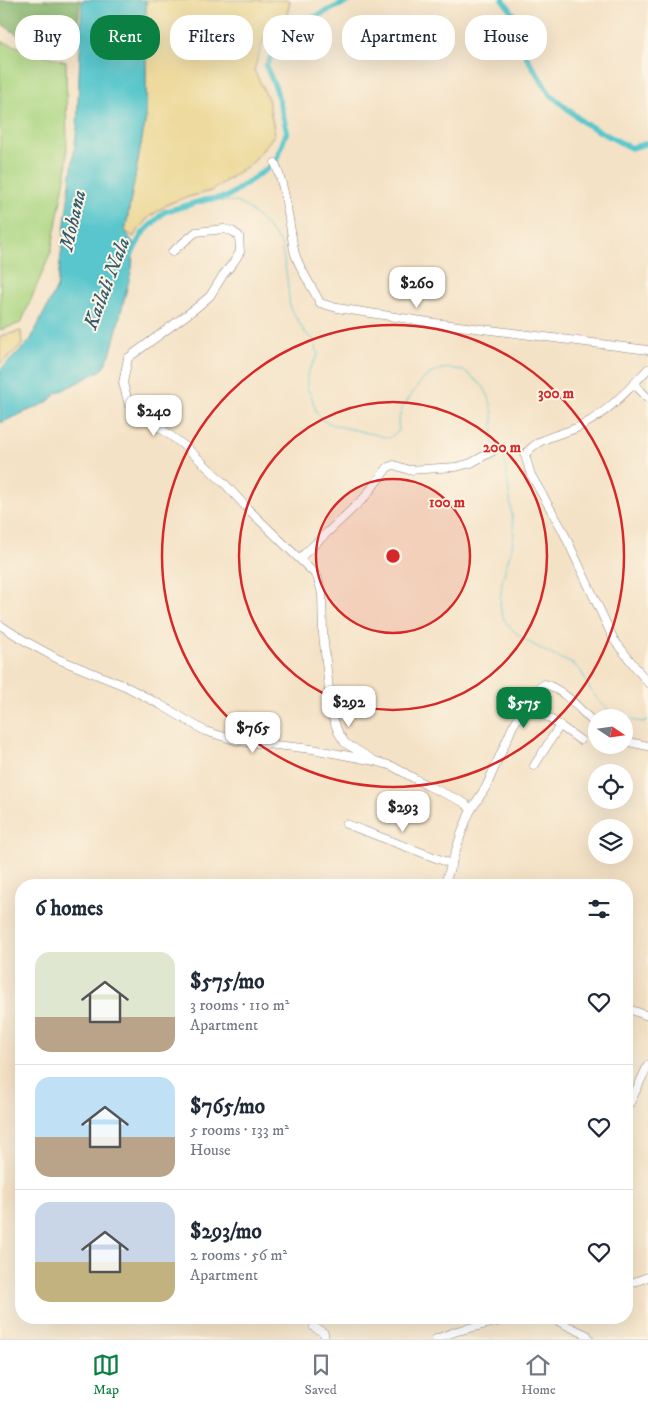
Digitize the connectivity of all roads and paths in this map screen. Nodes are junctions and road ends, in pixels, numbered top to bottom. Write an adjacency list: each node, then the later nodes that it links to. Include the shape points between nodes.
1 (275, 162): 3 (street, via 285,194 295,253 320,303 435,323)
2 (172, 252): 8 (street, via 196,232 224,229 239,236 240,252 210,296 128,358 124,383 129,405 186,447)
3 (648, 350)
4 (648, 369): 5 (street)
5 (634, 384): 6 (street); 10 (street, via 617,402 583,425 531,447 525,455 531,475 562,529 614,640)
6 (648, 398)
7 (493, 451): 8 (street, via 456,467 408,470 388,467 364,498)
8 (300, 558): 17 (street, via 317,576 322,593 330,710 338,732 344,743)
9 (0, 625): 17 (street, via 58,659 125,686 211,733 238,741 312,749)
10 (648, 683)
11 (526, 704): 12 (street, via 535,690 545,684 562,692); 13 (street); 19 (street, via 486,787)
12 (588, 716)
13 (560, 726): 14 (street); 18 (street)
14 (580, 740)
15 (633, 743): 16 (street)
16 (648, 746)
17 (375, 761): 19 (street, via 392,766 466,804)
18 (534, 766)
19 (470, 810): 21 (street)
20 (346, 824): 21 (street)
21 (452, 864): 22 (street)
22 (446, 879)
23 (633, 1011): 24 (street)
24 (648, 1016)
25 (648, 1065): 26 (street)
26 (633, 1097)
27 (648, 1277): 28 (street)
28 (633, 1282)
29 (487, 1324): 33 (street)
30 (563, 1324): 34 (street)
31 (314, 1327): 32 (street, via 324,1333)
32 (325, 1339)
33 (436, 1339)
34 (588, 1339)

